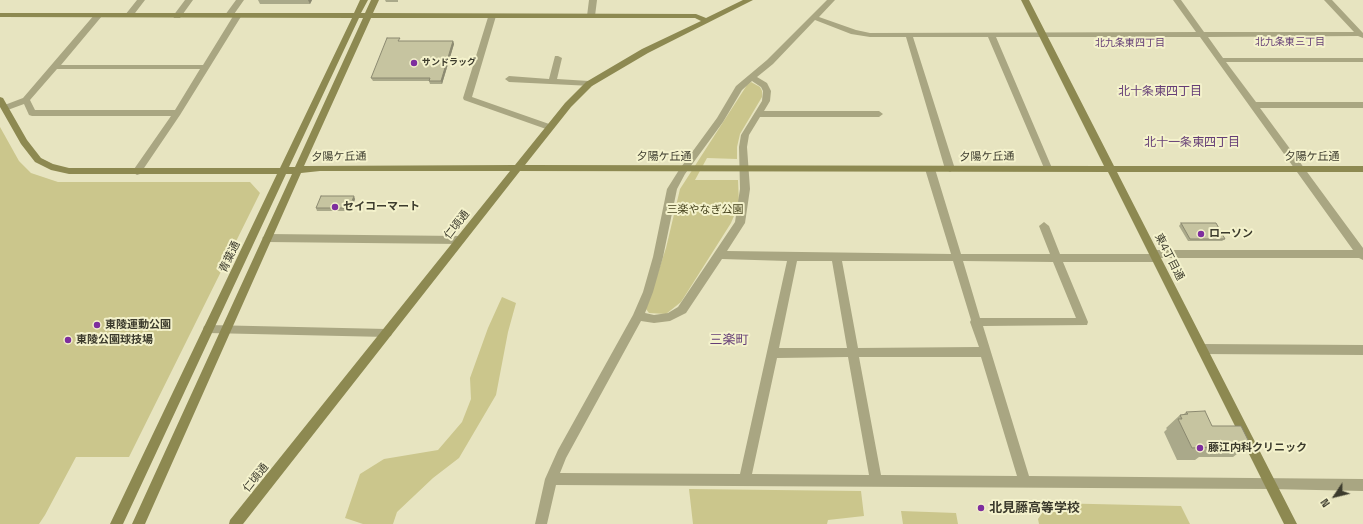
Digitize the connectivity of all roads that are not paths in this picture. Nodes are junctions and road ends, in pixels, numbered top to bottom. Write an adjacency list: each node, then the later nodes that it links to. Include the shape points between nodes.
1 (141, 0): 13 (street)
2 (189, 0): 18 (street)
3 (240, 0): 14 (street)
4 (364, 0): 15 (street, 青葉通)
5 (375, 0): 16 (street)
6 (593, 0): 20 (street)
7 (830, 0): 21 (street)
8 (1025, 0): 25 (street, 東4丁目通)
9 (1176, 0): 23 (street)
10 (1328, 0): 27 (street)
11 (745, 1): 22 (street, 仁頃通)
12 (0, 15): 17 (street)
13 (128, 15): 17 (street); 18 (street)
14 (234, 15): 15 (street); 18 (street); 31 (street)
15 (357, 15): 16 (street); 55 (street, 青葉通)
16 (368, 15): 19 (street); 52 (street)
17 (98, 16): 32 (street)
18 (177, 16)
19 (492, 16): 20 (street); 45 (street, via 467,98)
20 (591, 16): 22 (street, via 696,16)
21 (813, 17): 26 (street, via 870,35); 33 (street, via 770,62)
22 (707, 21): 36 (street, 仁頃通, via 645,51)
23 (1200, 33): 25 (street); 27 (street); 29 (street)
24 (991, 34): 25 (street); 26 (street); 46 (street)
25 (1042, 34): 47 (street, 東4丁目通)
26 (909, 35): 49 (street)
27 (1361, 35)
28 (558, 58): 35 (street)
29 (1220, 60): 30 (street); 39 (street)
30 (1363, 60)
31 (206, 66): 32 (street); 42 (street)
32 (54, 67): 38 (street)
33 (751, 77): 43 (street, via 764,85 767,91 766,101); 67 (street, via 739,88 672,189 658,257)
34 (509, 79): 35 (street)
35 (553, 80): 36 (street)
36 (589, 84): 45 (street, 仁頃通)
37 (0, 100): 41 (street, 夕陽ケ丘通)
38 (26, 100): 41 (street); 42 (street, via 32,113)
39 (1253, 105): 40 (street); 50 (street)
40 (1363, 105)
41 (5, 108): 56 (street, 夕陽ケ丘通, via 24,142 38,160 51,167 69,171)
42 (176, 113): 56 (street)
43 (757, 114): 44 (street); 48 (street, via 743,147)
44 (879, 114)
45 (549, 127): 53 (street, 仁頃通)
46 (1048, 168): 47 (street, 夕陽ケ丘通); 49 (street, 夕陽ケ丘通)
47 (1111, 168): 50 (street, 夕陽ケ丘通); 63 (street, 東4丁目通)
48 (745, 169): 53 (street, 夕陽ケ丘通); 54 (street, 夕陽ケ丘通); 60 (street, via 740,223)
49 (950, 169): 54 (street, 夕陽ケ丘通)
50 (1301, 169): 51 (street, 夕陽ケ丘通); 61 (street)
51 (1363, 169)
52 (300, 170): 53 (street, 夕陽ケ丘通); 55 (street, 夕陽ケ丘通); 58 (street)
53 (516, 170): 59 (street, 仁頃通)
54 (930, 170): 62 (street)
55 (284, 171): 56 (street, 夕陽ケ丘通); 69 (street, 青葉通)
56 (137, 172)
57 (1044, 226): 66 (street)
58 (267, 238): 59 (street); 70 (street)
59 (460, 240): 71 (street, 仁頃通)
60 (719, 255): 64 (street); 67 (street, via 682,310 670,317 654,319)
61 (1362, 255): 63 (street)
62 (956, 256): 65 (street); 66 (street); 68 (street)
63 (1155, 256): 66 (street); 72 (street, 東4丁目通)
64 (793, 257): 65 (street); 76 (street)
65 (836, 257): 74 (street)
66 (1058, 257): 68 (street, via 1083,322)
67 (638, 316): 77 (street, via 562,454)
68 (975, 322): 75 (street)
69 (208, 329): 70 (street); 83 (street, 青葉通)
70 (225, 329): 71 (street); 84 (street)
71 (387, 332): 85 (street, 仁頃通)
72 (1202, 349): 73 (street); 81 (street, 東4丁目通)
73 (1363, 350)
74 (853, 352): 75 (street); 76 (street); 79 (street)
75 (985, 352): 80 (street)
76 (772, 353): 78 (street)
77 (552, 478): 78 (street); 86 (street)
78 (745, 479): 79 (street)
79 (876, 480): 80 (street)
80 (1025, 482): 81 (street)
81 (1270, 483): 82 (street); 87 (street, 東4丁目通)
82 (1363, 485)
83 (116, 524)
84 (138, 524)
85 (235, 524)
86 (541, 524)
87 (1291, 524)

